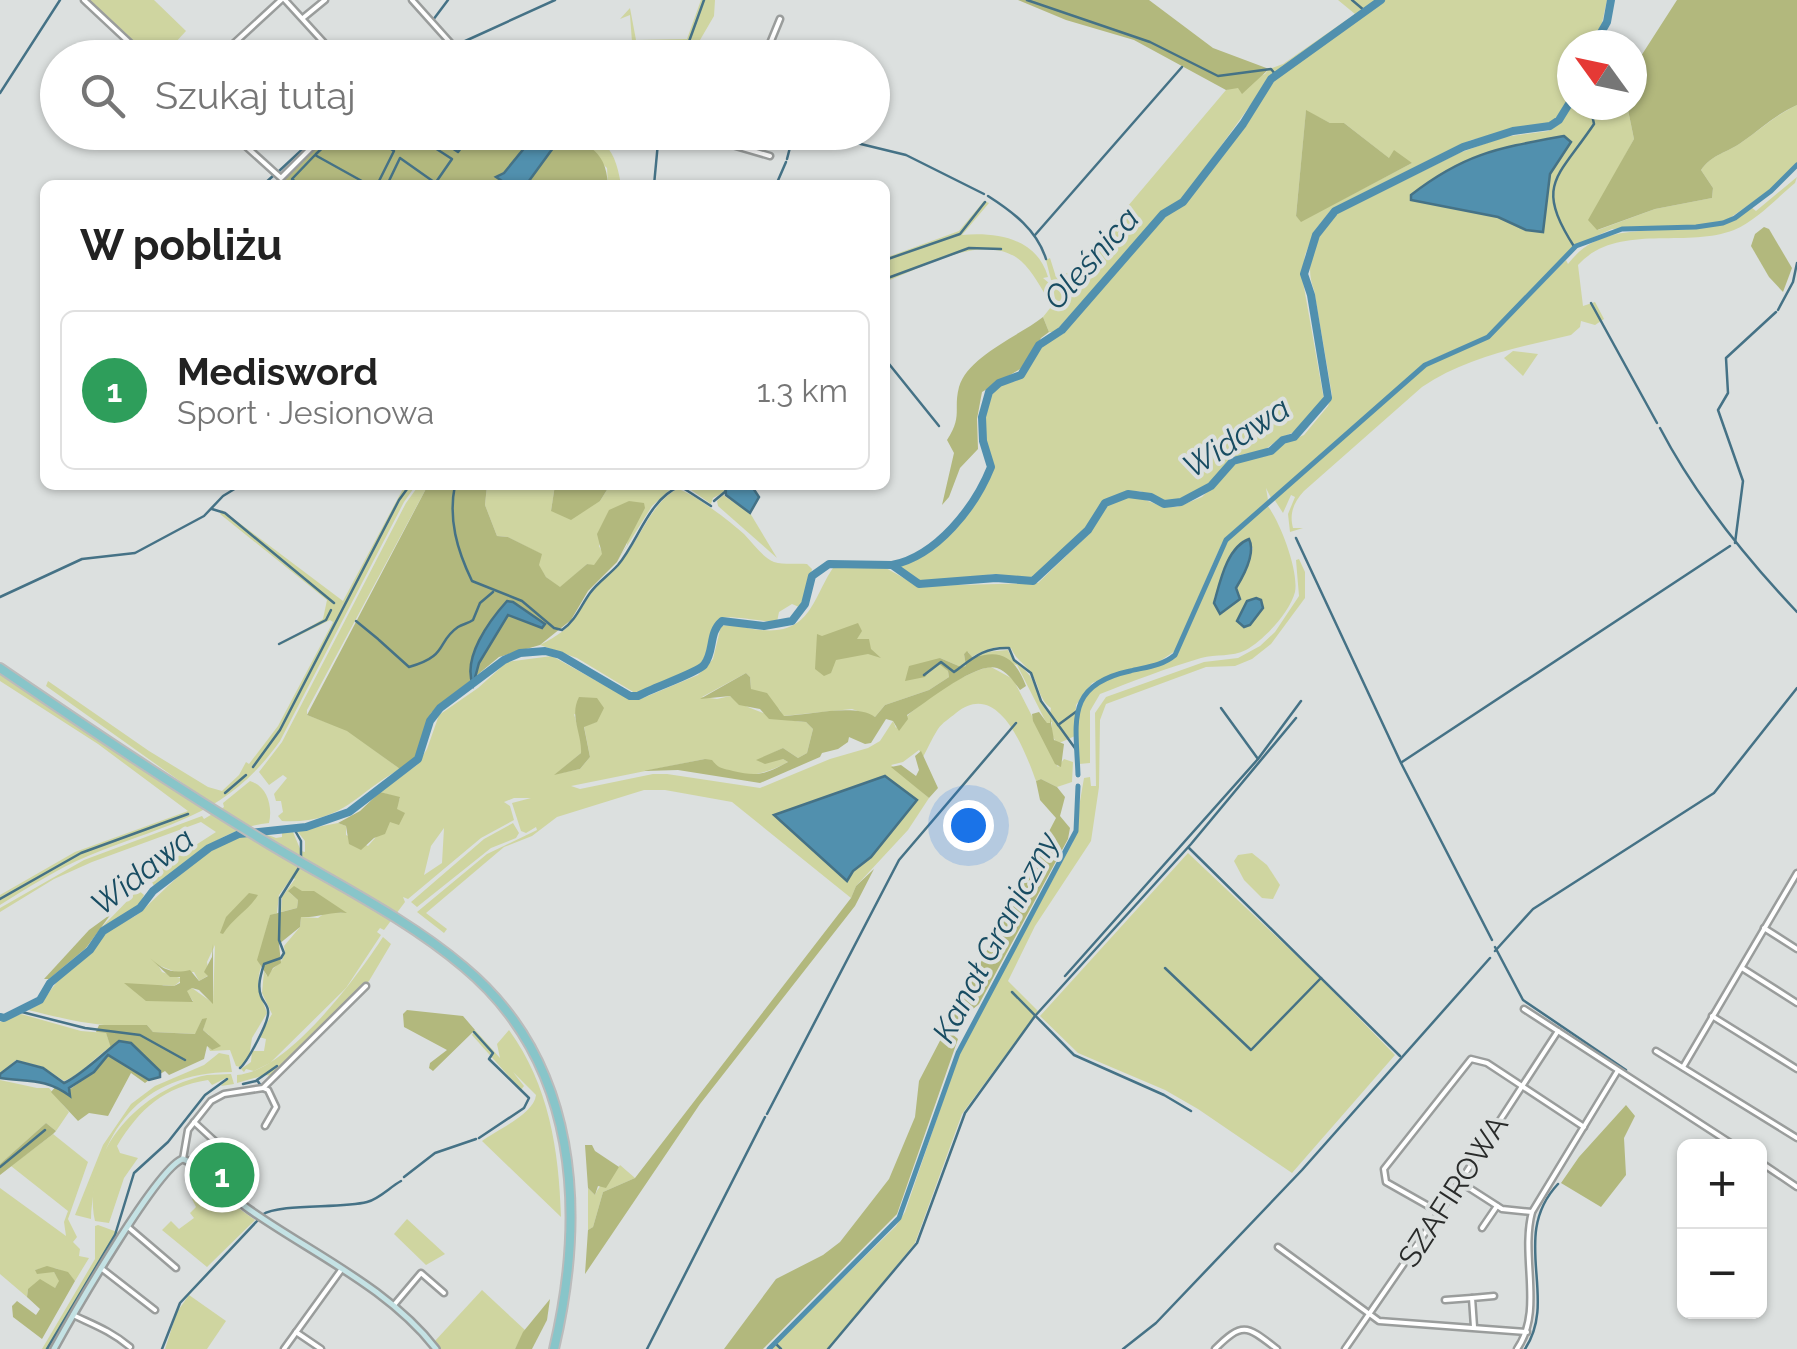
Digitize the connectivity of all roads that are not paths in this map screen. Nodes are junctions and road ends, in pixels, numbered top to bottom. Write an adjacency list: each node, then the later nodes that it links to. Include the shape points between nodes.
1 (85, 0): 7 (street)
2 (283, 0): 5 (street); 8 (street)
3 (325, 0): 5 (street)
4 (412, 0): 10 (street)
5 (303, 18): 9 (street)
6 (780, 19): 11 (street)
7 (127, 40)
8 (238, 40)
9 (323, 40)
10 (448, 40)
11 (771, 40)
12 (250, 150): 13 (street, via 282,178)
13 (309, 150)
14 (749, 150): 15 (street)
15 (770, 156)
16 (0, 668): 67 (main road, via 203,804 408,927 497,998 548,1079 566,1142 570,1256)
17 (1797, 873): 18 (street)
18 (1764, 928): 19 (street); 20 (street)
19 (1797, 948)
20 (1740, 967): 22 (street); 24 (street)
21 (366, 986): 31 (street)
22 (1797, 1003)
23 (1524, 1009): 25 (street)
24 (1712, 1016): 27 (street); 28 (street)
25 (1558, 1031): 29 (street); 30 (street, SZAFIROWA)
26 (1656, 1051): 27 (street)
27 (1683, 1068): 35 (street)
28 (1797, 1068)
29 (1618, 1072): 34 (street); 36 (street)
30 (1522, 1085): 34 (street); 40 (street, SZAFIROWA); 43 (street, via 1470,1059 1384,1170 1386,1182)
31 (263, 1088): 32 (street, via 220,1096); 33 (street, via 276,1107)
32 (194, 1122): 37 (street); 38 (street)
33 (265, 1126)
34 (1584, 1127): 44 (street)
35 (1797, 1138)
36 (1724, 1139)
37 (231, 1156)
38 (183, 1159): 45 (street, via 170,1166); 50 (street)
39 (1767, 1167): 41 (street)
40 (1460, 1182): 42 (street); 43 (street, SZAFIROWA)
41 (1797, 1187)
42 (1497, 1206): 44 (street); 46 (street)
43 (1440, 1212): 58 (street, SZAFIROWA)
44 (1532, 1212): 61 (street)
45 (128, 1227): 48 (street); 49 (street)
46 (1482, 1228)
47 (1278, 1247): 58 (street)
48 (101, 1268): 56 (street); 57 (street)
49 (176, 1268)
50 (341, 1270): 55 (street); 60 (street)
51 (444, 1293): 55 (street, via 421,1273)
52 (1494, 1296): 53 (street)
53 (1472, 1298): 54 (street); 59 (street)
54 (1445, 1300)
55 (394, 1305): 66 (street)
56 (156, 1310)
57 (73, 1314): 62 (street); 63 (street)
58 (1370, 1316): 59 (street); 70 (street, SZAFIROWA)
59 (1474, 1327): 61 (street)
60 (296, 1332): 64 (street); 65 (street)
61 (1526, 1332): 71 (street)
62 (130, 1346)
63 (54, 1349)
64 (284, 1349)
65 (321, 1349)
66 (436, 1349)
67 (554, 1349)
68 (1215, 1349): 69 (street, via 1242,1328)
69 (1277, 1349)
70 (1345, 1349)
71 (1516, 1349)

